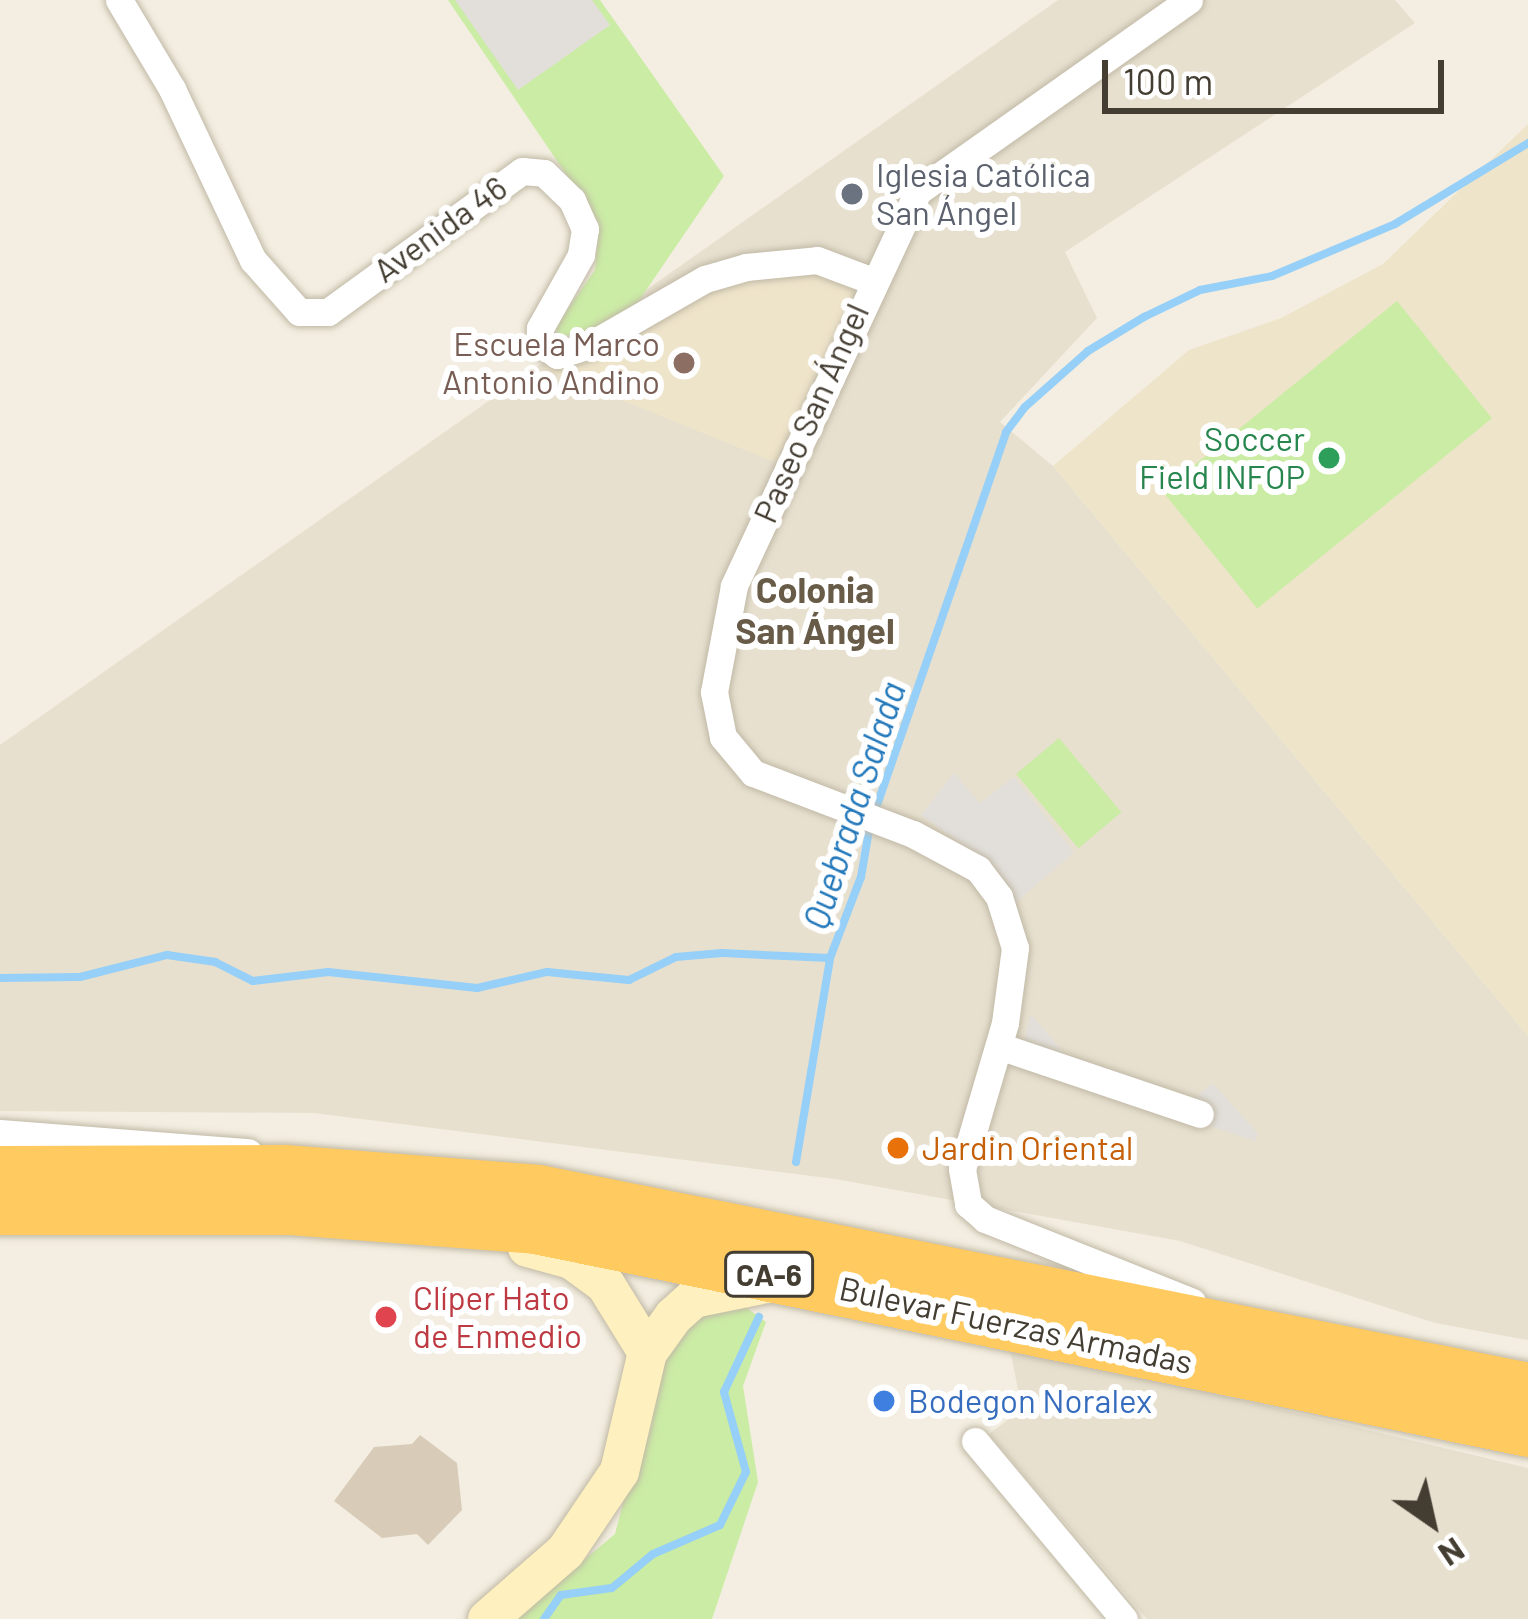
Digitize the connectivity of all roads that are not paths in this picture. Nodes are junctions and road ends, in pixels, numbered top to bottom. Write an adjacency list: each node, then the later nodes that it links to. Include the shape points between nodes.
1 (118, 0): 3 (street, Avenida 46, via 172,88 245,247 279,298 299,312 328,312 522,171 544,173 572,200 585,229 581,255 540,328 540,343 557,355 590,345 706,279 746,267 817,260)
2 (1189, 0): 3 (street, Paseo San Ángel, via 931,176)
3 (870, 280): 4 (street, Paseo San Ángel, via 734,586 715,692 734,757 753,773 913,834 979,869 1007,915 1015,948)
4 (999, 1046): 5 (street); 11 (street, Paseo San Ángel, via 962,1168 968,1204)
5 (1200, 1114)
6 (0, 1133): 7 (street, via 236,1146)
7 (284, 1170): 8 (highway, Bulevar Fuerzas Armadas / CA-6); 12 (highway, Bulevar Fuerzas Armadas / CA-6, via 602,1200)
8 (0, 1171)
9 (0, 1210): 10 (highway, Bulevar Fuerzas Armadas / CA-6, via 290,1209)
10 (433, 1220): 13 (highway, Bulevar Fuerzas Armadas / CA-6, via 535,1228); 15 (street, via 571,1259 626,1306)
11 (985, 1220): 12 (street); 14 (street)
12 (963, 1276): 14 (highway, Bulevar Fuerzas Armadas / CA-6)
13 (790, 1279): 15 (street, via 693,1298); 17 (highway, Bulevar Fuerzas Armadas / CA-6)
14 (1282, 1340): 16 (highway, Bulevar Fuerzas Armadas / CA-6)
15 (647, 1352): 19 (street, via 619,1471 565,1551)
16 (1528, 1388)
17 (1528, 1431)
18 (976, 1442): 20 (street)
19 (487, 1619)
20 (1124, 1619)

